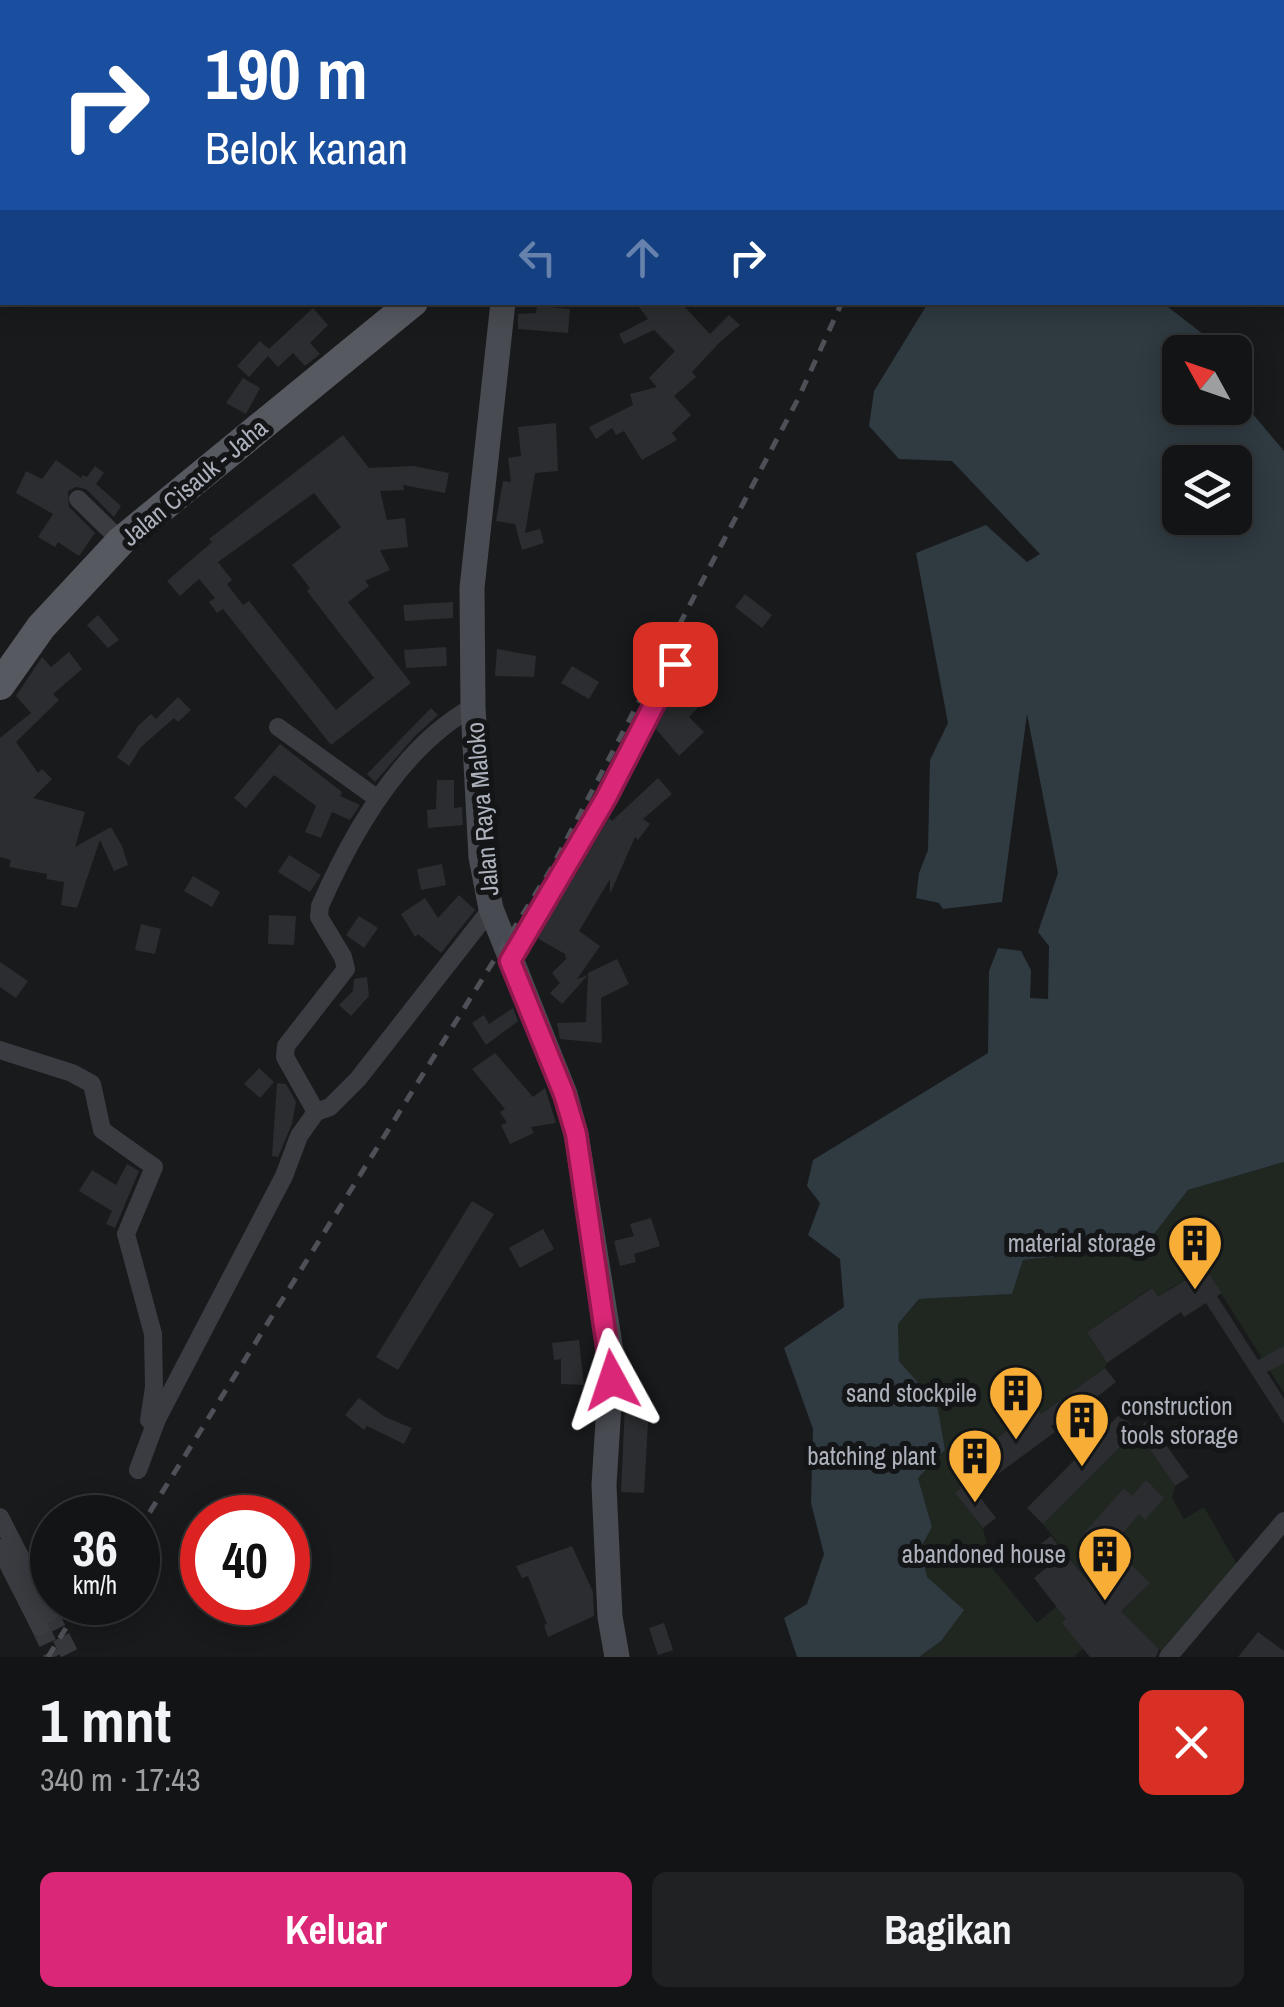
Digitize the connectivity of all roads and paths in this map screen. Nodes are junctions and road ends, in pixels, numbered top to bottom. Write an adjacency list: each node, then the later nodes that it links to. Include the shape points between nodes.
1 (408, 305): 4 (main road, Jalan Cisauk - Jaha)
2 (503, 305): 7 (street, Jalan Raya Maloko, via 472,588)
3 (78, 499): 4 (street)
4 (121, 541): 6 (main road, Jalan Cisauk - Jaha, via 51,615)
5 (675, 664): 11 (street)
6 (0, 685)
7 (473, 707): 9 (street, via 444,723); 10 (street, Jalan Raya Maloko)
8 (278, 727): 9 (street)
9 (378, 799): 13 (street, via 320,906 318,917 346,969 286,1046)
10 (490, 909): 11 (street, Jalan Raya Maloko); 13 (street, via 358,1080)
11 (510, 961): 19 (street, Jalan Raya Maloko, via 576,1134 612,1357 604,1485)
12 (0, 1050): 14 (street, via 92,1084 102,1130 154,1167 126,1234 153,1334 153,1400)
13 (316, 1112): 14 (street)
14 (144, 1448): 15 (street)
15 (138, 1470)
16 (0, 1517): 18 (street, via 44,1620)
17 (1284, 1521): 20 (street)
18 (0, 1548)
19 (617, 1657)
20 (1168, 1657)

